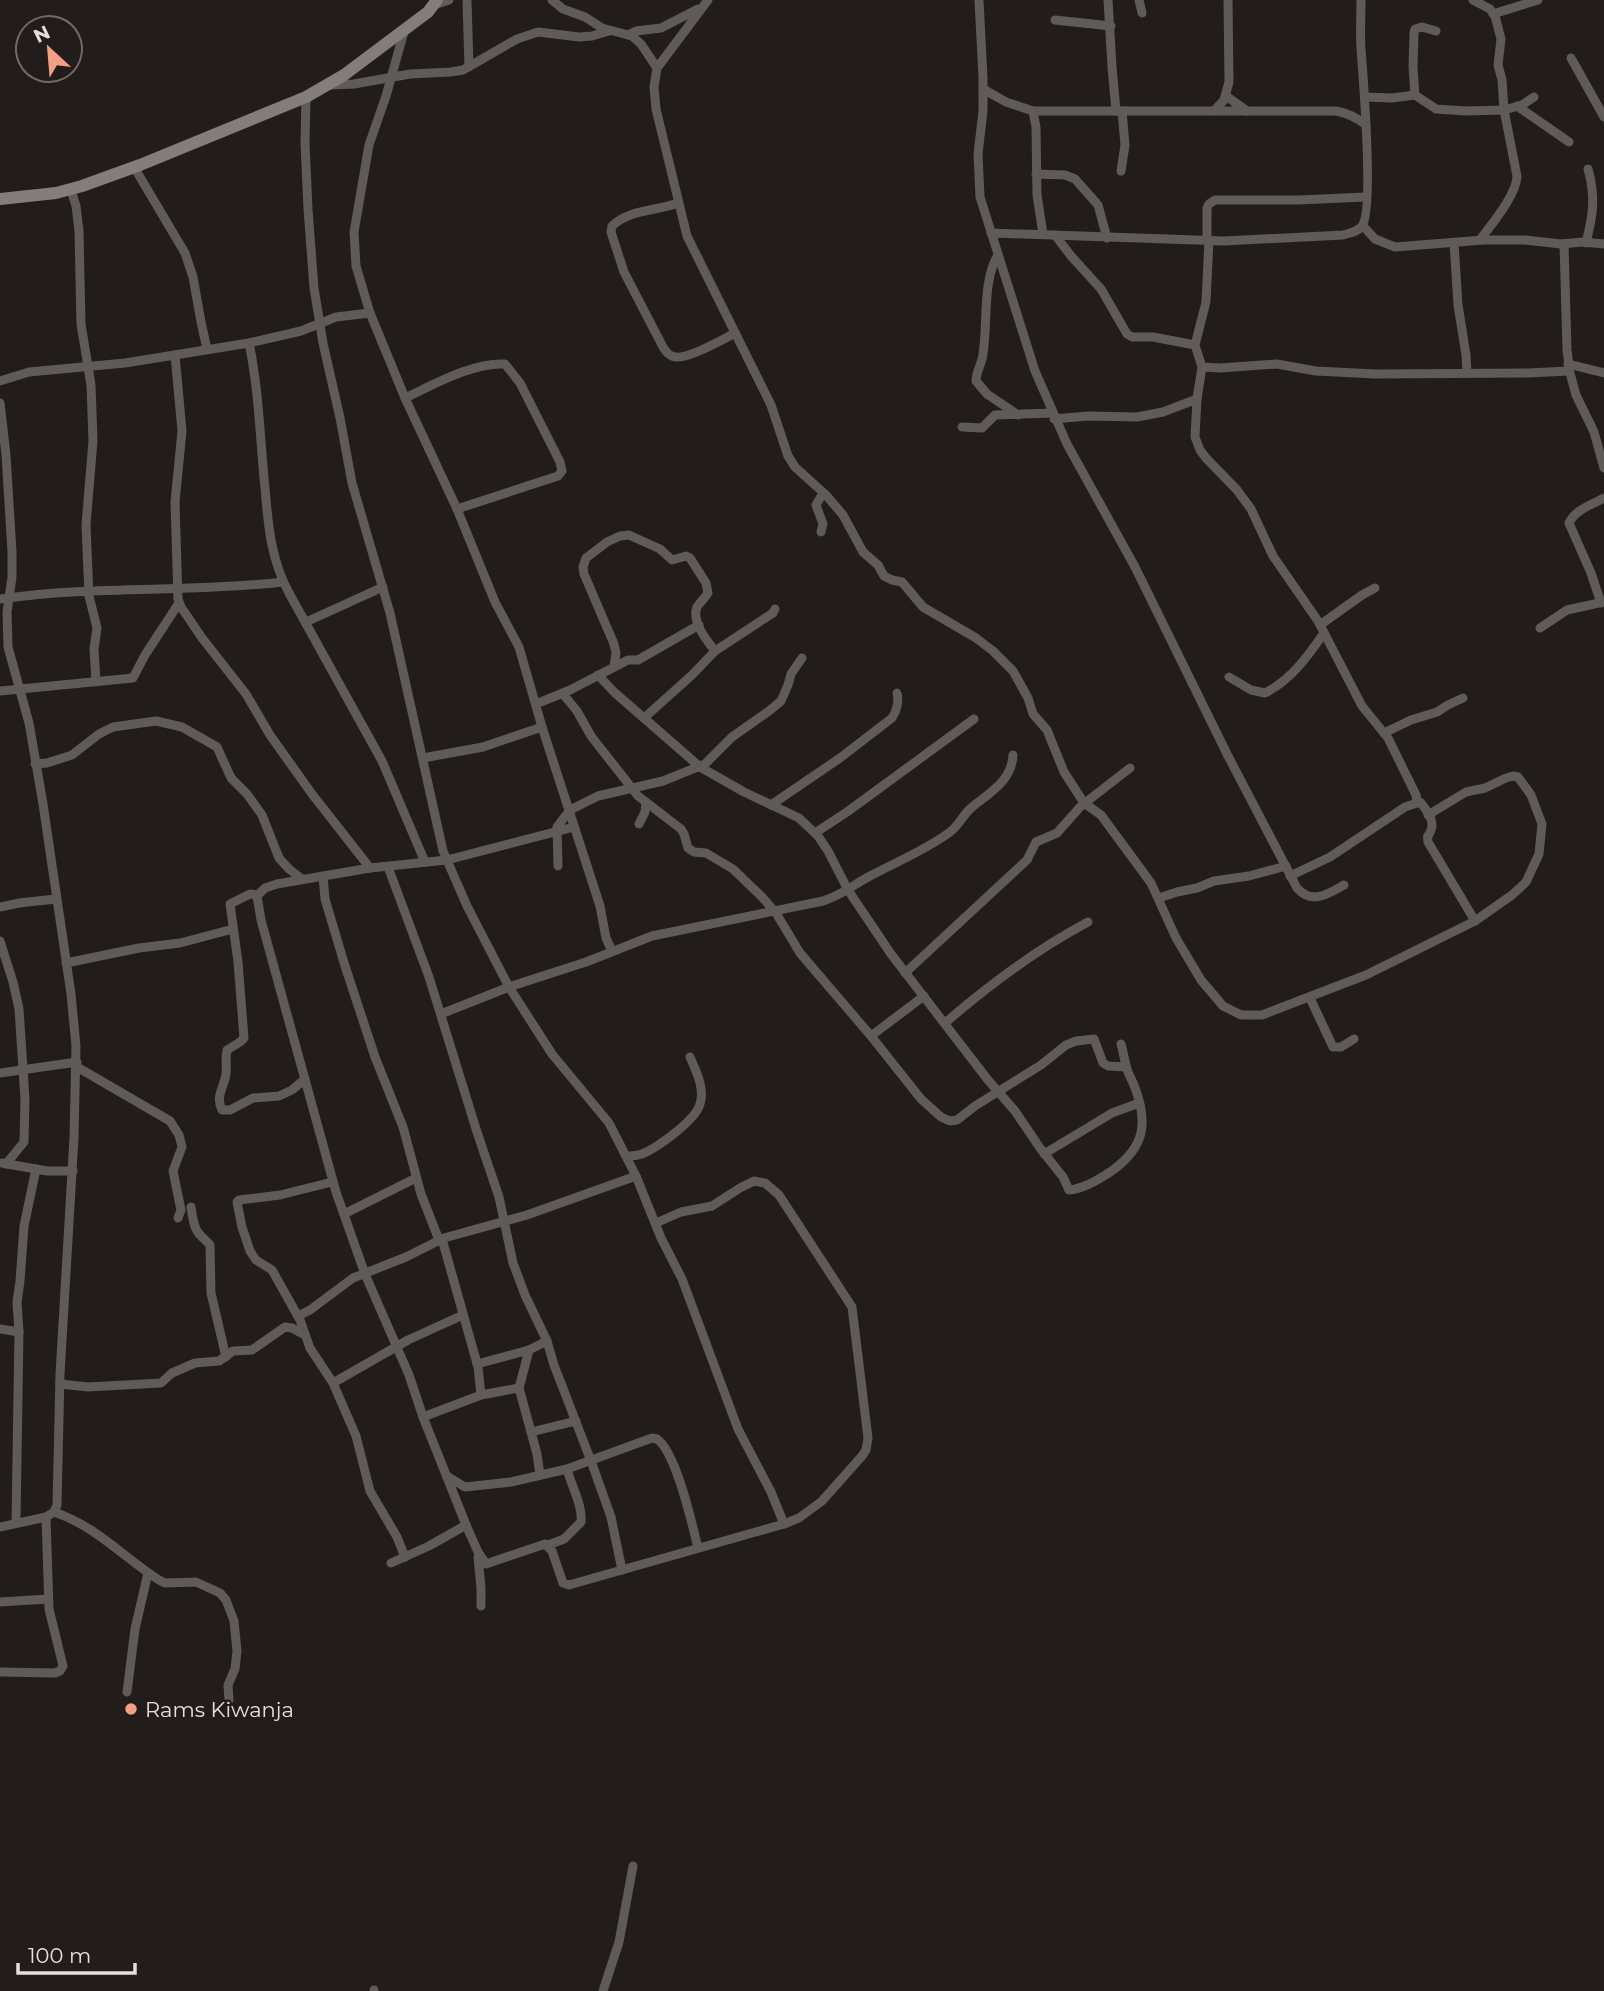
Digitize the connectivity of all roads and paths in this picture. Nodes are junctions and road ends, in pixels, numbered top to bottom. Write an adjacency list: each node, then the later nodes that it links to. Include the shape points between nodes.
1 (449, 0): 11 (street)
2 (467, 0): 22 (street)
3 (552, 0): 19 (street)
4 (979, 0): 26 (street)
5 (1108, 0): 16 (street)
6 (1139, 0): 13 (street)
7 (1228, 0): 28 (street)
8 (1361, 0): 30 (street)
9 (1473, 0): 14 (street)
10 (1538, 0): 14 (street)
11 (436, 2): 17 (street)
12 (705, 3): 20 (street, via 661,28); 23 (street)
13 (1142, 13)
14 (1493, 14): 33 (street, via 1501,39 1498,65)
15 (1055, 20): 16 (street)
16 (1111, 26): 35 (street)
17 (405, 28): 24 (street); 25 (street)
18 (1436, 31): 27 (street, via 1415,29)
19 (609, 32): 20 (street); 22 (street, via 579,37 533,33)
20 (628, 34): 23 (street, via 638,40)
21 (1571, 58): 38 (street)
22 (470, 67): 24 (street)
23 (657, 68): 48 (street, via 656,108)
24 (391, 77): 25 (street); 61 (street, via 369,145 354,232 356,266)
25 (328, 85): 29 (street)
26 (983, 89): 34 (street); 50 (street, via 978,185)
27 (1415, 95): 30 (street); 33 (street, via 1442,110)
28 (1226, 96): 36 (street); 37 (street)
29 (306, 97): 41 (street); 62 (street, via 308,209)
30 (1365, 97): 39 (street)
31 (1534, 97): 32 (street)
32 (1517, 106): 33 (street); 40 (street)
33 (1504, 110): 55 (street, via 1517,183)
34 (1033, 111): 35 (street); 44 (street)
35 (1119, 111): 36 (street); 43 (street, via 1125,145)
36 (1214, 111): 37 (street)
37 (1248, 112): 39 (street, via 1346,112)
38 (1604, 117)
39 (1366, 125): 46 (street)
40 (1569, 142)
41 (134, 167): 45 (street); 66 (street, via 189,261)
42 (1588, 169): 57 (street, via 1594,203)
43 (1121, 171)
44 (1035, 174): 51 (street); 53 (street, via 1074,179 1098,205)
45 (71, 190): 47 (street); 69 (street, via 79,231 81,317)
46 (1366, 197): 49 (street); 54 (street, via 1215,200 1207,208)
47 (0, 199)
48 (678, 203): 63 (street, via 690,243); 63 (street, via 621,219 612,226 624,272 657,337 677,358)
49 (1363, 226): 54 (street, via 1343,235); 56 (street, via 1375,239 1395,247)
50 (991, 233): 51 (street); 60 (street)
51 (1043, 234): 52 (street)
52 (1055, 235): 53 (street); 65 (street, via 1101,289 1127,334)
53 (1107, 238): 54 (street)
54 (1208, 240): 65 (street, via 1206,302)
55 (1480, 240): 56 (street); 58 (street)
56 (1454, 243): 71 (street)
57 (1586, 243): 58 (street); 59 (street)
58 (1564, 244): 70 (street)
59 (1604, 244)
60 (998, 255): 77 (street, via 990,271 983,354 976,381); 78 (street)
61 (370, 313): 62 (street); 74 (street)
62 (320, 322): 64 (street); 86 (street, via 352,483)
63 (735, 333): 81 (street, via 775,413 793,464)
64 (249, 343): 66 (street); 85 (street, via 270,540)
65 (1195, 345): 68 (street)
66 (207, 349): 67 (street)
67 (175, 355): 69 (street); 87 (street, via 182,431 175,502)
68 (1202, 367): 71 (street, via 1277,365 1316,372); 75 (street)
69 (89, 368): 73 (street, via 29,372); 89 (street, via 93,440 86,525)
70 (1569, 368): 71 (street); 72 (street); 80 (street)
71 (1467, 373)
72 (1604, 373)
73 (0, 381)
74 (405, 398): 83 (street); 83 (street, via 460,374 505,364 520,383 560,462 558,476)
75 (1197, 399): 78 (street, via 1137,417); 97 (street, via 1195,437 1200,450 1251,509 1273,556)
76 (0, 403): 90 (street, via 12,552 12,577)
77 (1018, 415): 78 (street); 79 (street, via 995,415 979,429)
78 (1053, 416): 135 (street, via 1135,566)
79 (962, 427)
80 (1604, 468)
81 (823, 493): 84 (street, via 816,505); 122 (street, via 844,515 863,552 884,576 902,582 923,607 976,638 1013,671)
82 (1604, 498): 92 (street, via 1576,513 1569,523)
83 (457, 509): 109 (street, via 495,602 519,646)
84 (821, 532)
85 (283, 582): 87 (street); 94 (street)
86 (383, 587): 94 (street); 115 (street)
87 (176, 588): 89 (street); 91 (street)
88 (1376, 588): 97 (street)
89 (90, 590): 90 (street); 103 (street, via 97,628)
90 (4, 598): 104 (street, via 10,660)
91 (179, 603): 103 (street, via 134,678); 134 (street, via 312,794)
92 (1603, 603): 96 (street, via 1567,610)
93 (775, 609): 98 (street)
94 (306, 622): 131 (street, via 382,761)
95 (699, 625): 98 (street); 100 (street, via 636,661 630,659); 100 (street, via 696,610 708,593 689,557 670,559 629,535 607,542 586,558 583,568 614,644)
96 (1540, 628)
97 (1322, 629): 102 (street, via 1292,674 1265,693); 113 (street, via 1362,706)
98 (715, 651): 110 (street)
99 (802, 658): 117 (street, via 790,674 781,701)
100 (614, 667): 101 (street)
101 (598, 675): 107 (street); 110 (street)
102 (1229, 677)
103 (96, 682): 104 (street)
104 (19, 690): 105 (street); 116 (street)
105 (0, 691)
106 (897, 693): 123 (street, via 892,718)
107 (563, 694): 109 (street); 119 (street)
108 (1462, 698): 113 (street)
109 (536, 704): 112 (street)
110 (644, 718): 117 (street)
111 (974, 719): 129 (street)
112 (542, 727): 115 (street, via 482,747); 124 (street)
113 (1384, 733): 121 (street)
114 (1013, 755): 139 (street, via 1004,780 951,831)
115 (423, 758): 130 (street)
116 (35, 764): 137 (street, via 72,755 113,727 156,721 183,727 217,747 232,778 262,815 279,858); 142 (street)
117 (700, 766): 119 (street); 123 (street)
118 (1130, 768): 122 (street)
119 (633, 789): 120 (street); 124 (street, via 598,796)
120 (646, 802): 126 (street); 144 (street, via 681,829 689,849 736,871)
121 (1417, 802): 125 (street); 135 (street, via 1330,857)
122 (1083, 803): 141 (street, via 1101,815); 151 (street, via 1057,834 1036,842 1027,860)
123 (771, 805): 129 (street, via 799,818)
124 (570, 810): 127 (street); 128 (street)
125 (1428, 815): 145 (street, via 1432,826 1428,842); 145 (street, via 1466,792 1513,776 1524,785 1538,810 1542,832 1533,868 1512,895)
126 (639, 824)
127 (574, 827): 128 (street); 149 (street)
128 (556, 832): 130 (street); 132 (street)
129 (815, 833): 139 (street)
130 (447, 860): 131 (street); 152 (street)
131 (425, 862): 133 (street)
132 (558, 866)
133 (388, 867): 134 (street); 155 (street)
134 (370, 868): 136 (street)
135 (1288, 871): 138 (street, via 1302,894 1310,898); 141 (street, via 1214,881)
136 (323, 876): 137 (street); 174 (street, via 339,947 403,1127)
137 (302, 879): 140 (street, via 273,885)
138 (1344, 885)
139 (848, 890): 144 (street, via 823,901); 151 (street)
140 (258, 895): 147 (street, via 230,904); 165 (street)
141 (1159, 898): 154 (street, via 1195,971 1228,1009 1241,1016 1262,1015)
142 (57, 899): 143 (street); 150 (street)
143 (0, 907)
144 (774, 910): 149 (street, via 665,932); 157 (street, via 800,953)
145 (1475, 921): 154 (street)
146 (1088, 922): 156 (street, via 1016,967)
147 (233, 929): 150 (street); 165 (street, via 244,1038 227,1050 220,1107 230,1110 253,1098 279,1096)
148 (0, 942): 163 (street, via 19,1009)
149 (611, 951): 152 (street)
150 (66, 962): 161 (street)
151 (905, 973): 153 (street)
152 (509, 988): 155 (street); 169 (street, via 552,1054 607,1120)
153 (924, 996): 156 (street); 157 (street)
154 (1310, 998): 158 (street, via 1333,1047)
155 (441, 1014): 179 (street)
156 (945, 1023): 166 (street)
157 (871, 1036): 166 (street, via 920,1100 947,1120 957,1120)
158 (1354, 1039)
159 (1121, 1044): 162 (street)
160 (690, 1057): 169 (street, via 701,1084 700,1107 648,1151)
161 (77, 1064): 163 (street); 172 (street); 178 (street, via 173,1123 182,1147 173,1171 181,1207)
162 (1126, 1066): 166 (street, via 1103,1063 1094,1039 1076,1041); 167 (street)
163 (24, 1069): 164 (street); 170 (street, via 24,1142)
164 (0, 1073)
165 (305, 1079): 175 (street)
166 (999, 1091): 168 (street)
167 (1139, 1103): 168 (street, via 1112,1113); 168 (street, via 1143,1127 1135,1147 1096,1181 1069,1190)
168 (1044, 1154)
169 (626, 1156): 173 (street)
170 (3, 1163): 171 (street)
171 (36, 1169): 172 (street); 186 (street, via 24,1226)
172 (73, 1171): 194 (street)
173 (636, 1176): 179 (street); 180 (street)
174 (416, 1178): 177 (street); 181 (street)
175 (332, 1182): 177 (street); 184 (street, via 237,1201 251,1254 272,1270)
176 (191, 1207): 191 (street, via 199,1235 210,1245 211,1293)
177 (344, 1214): 182 (street)
178 (178, 1218)
179 (505, 1219): 181 (street); 188 (street, via 513,1263)
180 (656, 1223): 206 (street, via 738,1429); 206 (street, via 712,1206 754,1181 765,1183 783,1200 850,1304 866,1450 822,1501)
181 (441, 1239): 182 (street); 183 (street)
182 (365, 1274): 184 (street); 189 (street)
183 (463, 1315): 189 (street); 192 (street)
184 (298, 1316): 187 (street)
185 (0, 1329): 186 (street)
186 (19, 1332): 205 (street)
187 (305, 1335): 191 (street, via 285,1327 252,1350 236,1350); 193 (street)
188 (547, 1341): 190 (street); 198 (street)
189 (396, 1347): 193 (street); 197 (street)
190 (529, 1350): 192 (street); 195 (street)
191 (226, 1357): 194 (street, via 191,1365 158,1384 88,1388)
192 (477, 1364): 196 (street)
193 (333, 1383): 212 (street, via 356,1436 370,1491)
194 (60, 1384): 204 (street, via 58,1496)
195 (519, 1388): 196 (street); 199 (street)
196 (481, 1395): 197 (street)
197 (423, 1417): 202 (street)
198 (576, 1421): 199 (street); 200 (street)
199 (531, 1432): 203 (street)
200 (591, 1461): 201 (street); 210 (street, via 652,1438 660,1440 686,1501); 214 (street, via 611,1517)
201 (567, 1469): 203 (street); 209 (street, via 581,1522 564,1539)
202 (447, 1475): 203 (street, via 465,1487); 207 (street)
203 (540, 1475)
204 (50, 1514): 205 (street); 215 (street, via 78,1521); 216 (street)
205 (16, 1522): 208 (street)
206 (784, 1524): 210 (street)
207 (466, 1525): 211 (street); 212 (street)
208 (0, 1527)
209 (548, 1545): 211 (street, via 488,1564); 214 (street, via 565,1585)
210 (698, 1548): 214 (street)
211 (478, 1552): 218 (street)
212 (405, 1557): 213 (street)
213 (391, 1563)
214 (622, 1570)
215 (148, 1573): 220 (street); 221 (street, via 165,1583 189,1581 207,1586 226,1600 237,1651)
216 (48, 1599): 217 (street); 219 (street, via 62,1668 55,1673)
217 (0, 1602)
218 (481, 1606)
219 (0, 1672)
220 (127, 1692)
221 (229, 1700)
222 (633, 1866): 223 (street, via 619,1942)
223 (603, 1991)

